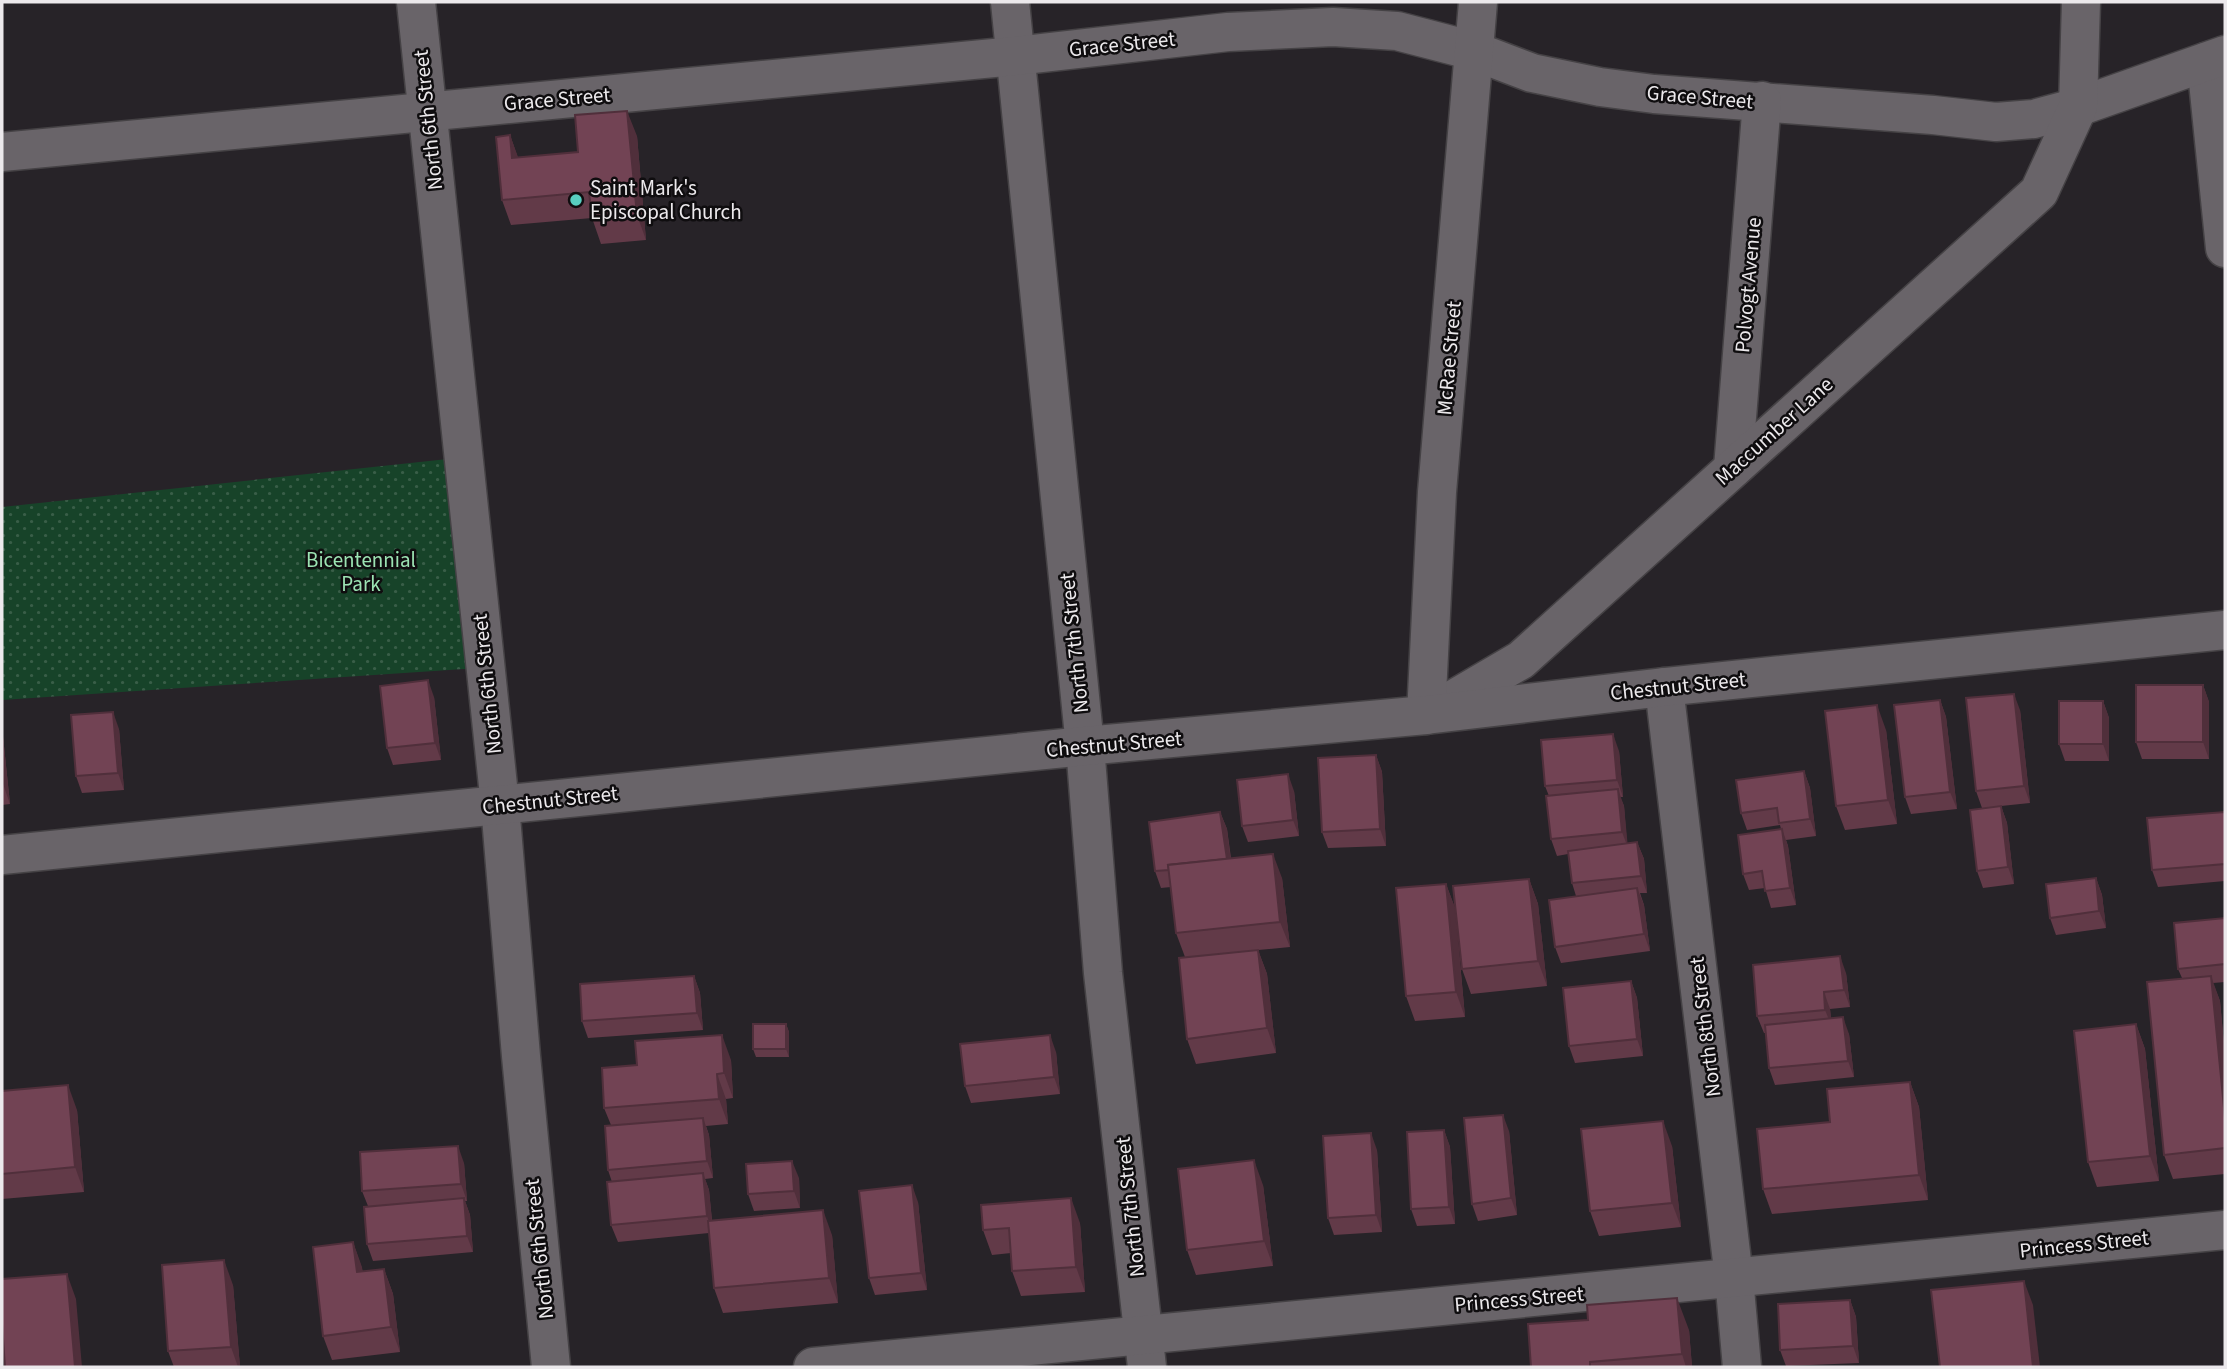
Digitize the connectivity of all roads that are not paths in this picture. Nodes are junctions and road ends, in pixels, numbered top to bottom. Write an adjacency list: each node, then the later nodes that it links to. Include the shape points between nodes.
1 (416, 2): 10 (street, North 6th Street)
2 (1010, 2): 6 (street, North 7th Street)
3 (1478, 2): 5 (street, McRae Street)
4 (2081, 2): 9 (street)
5 (1474, 51): 6 (street, Grace Street, via 1397,31 1333,27 1228,32); 8 (street, Grace Street, via 1532,72 1600,87); 16 (street, McRae Street, via 1437,492)
6 (1015, 56): 10 (street, Grace Street); 17 (street, North 7th Street)
7 (2216, 59): 9 (street, Grace Street); 12 (street)
8 (1762, 102): 9 (street, Grace Street, via 1996,122 2034,119); 13 (street, Polvogt Avenue)
9 (2078, 107): 13 (street, Maccumber Lane, via 2039,192)
10 (427, 112): 11 (street, Grace Street); 18 (street, North 6th Street)
11 (2, 152)
12 (2225, 248)
13 (1733, 468): 16 (street, Maccumber Lane, via 1521,660)
14 (2225, 629): 15 (street, Chestnut Street)
15 (1664, 687): 16 (street, Chestnut Street); 21 (street, North 8th Street)
16 (1426, 715): 17 (street, Chestnut Street)
17 (1085, 746): 18 (street, Chestnut Street); 22 (street, North 7th Street, via 1103,973)
18 (500, 805): 19 (street, Chestnut Street); 23 (street, North 6th Street)
19 (2, 855)
20 (2225, 1230): 21 (street, Princess Street)
21 (1734, 1278): 22 (street, Princess Street); 25 (street, North 8th Street)
22 (1146, 1351): 24 (street, Princess Street)
23 (551, 1367)
24 (813, 1367)
25 (1742, 1367)

